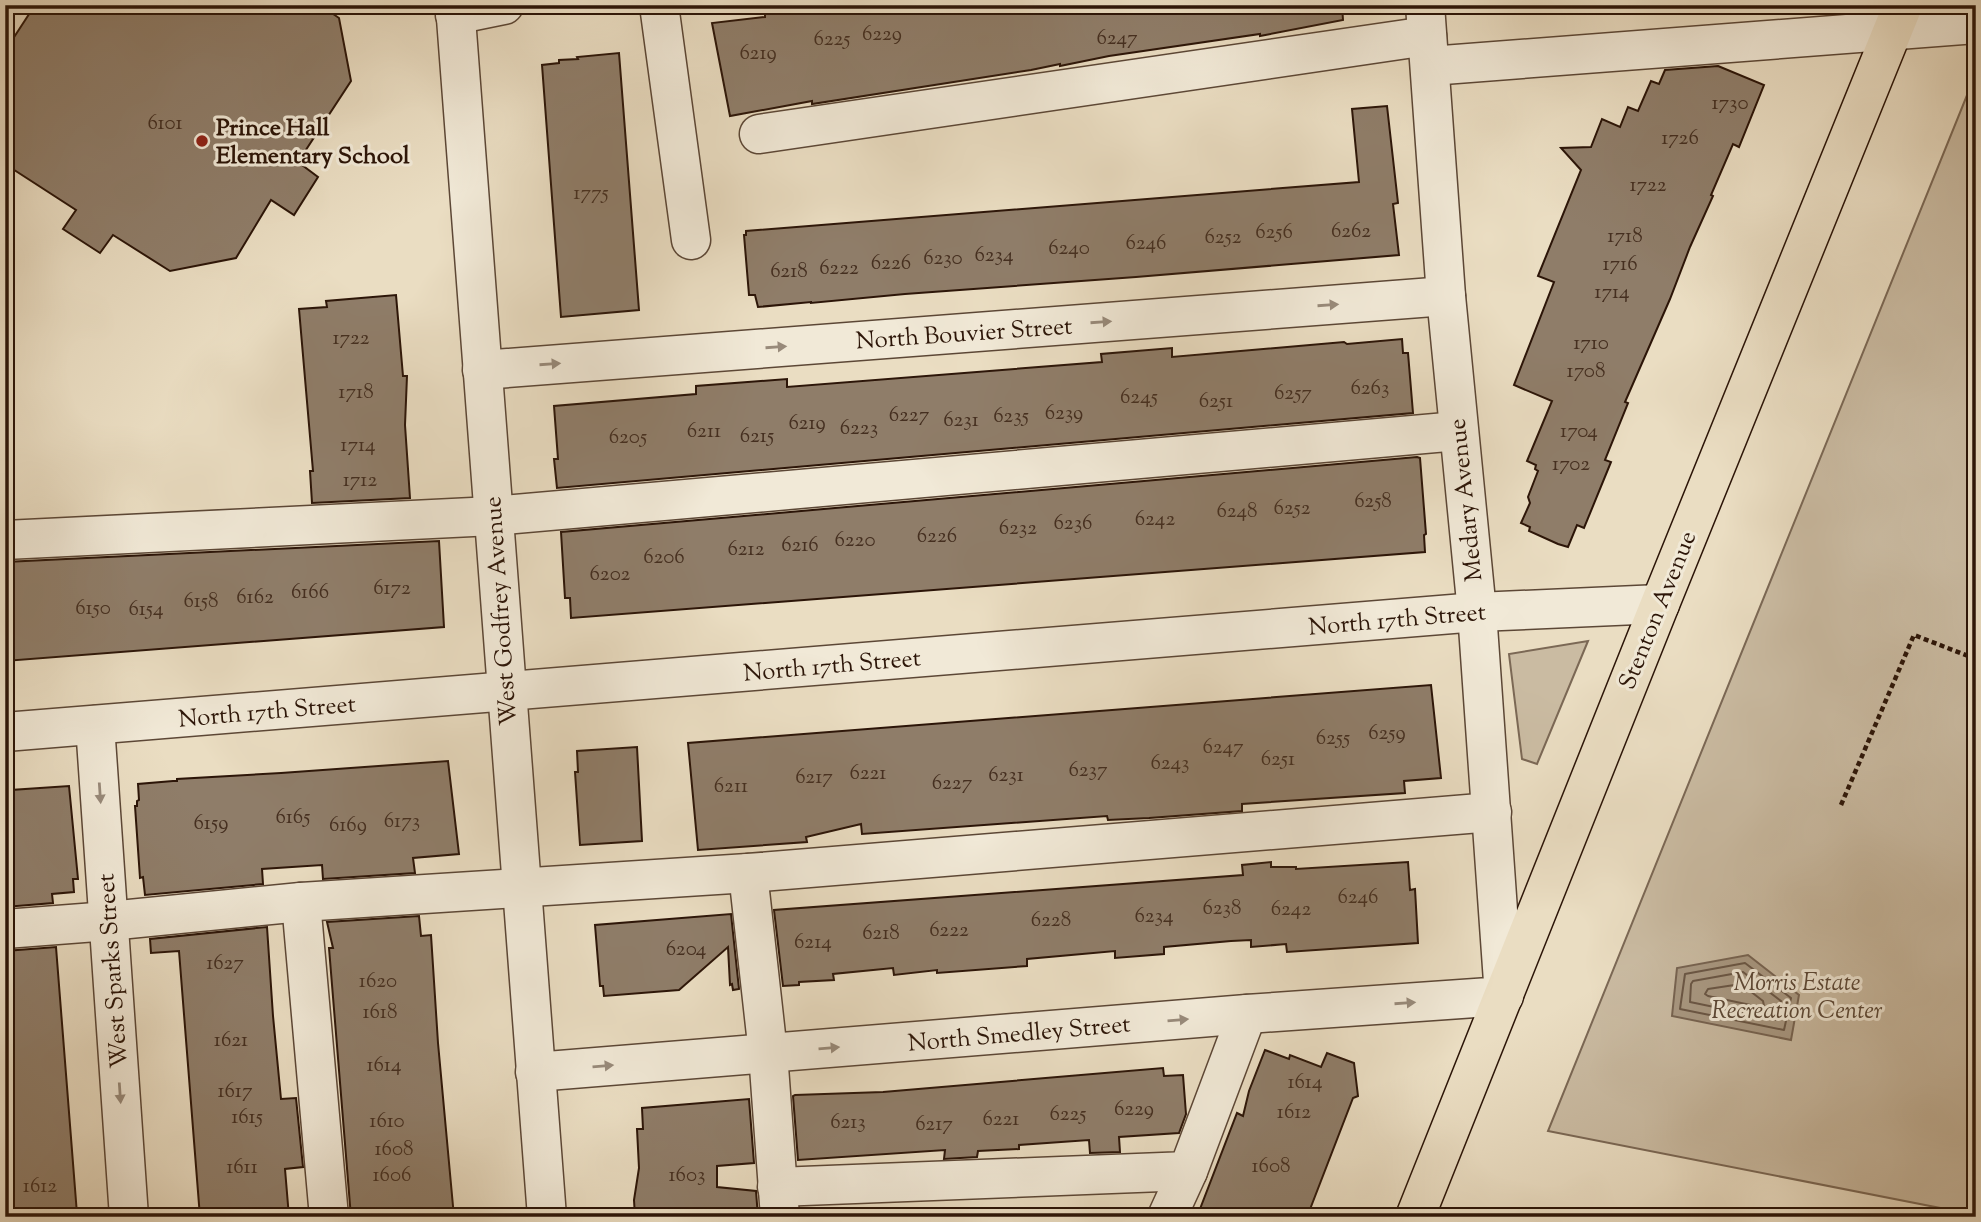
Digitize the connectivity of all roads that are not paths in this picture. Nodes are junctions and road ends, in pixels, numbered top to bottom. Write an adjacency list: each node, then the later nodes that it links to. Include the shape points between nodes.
1 (504, 5): 3 (street)
2 (659, 5): 8 (street)
3 (455, 10): 10 (street, West Godfrey Avenue)
4 (1898, 18): 5 (street); 6 (street); 14 (main road, Stenton Avenue)
5 (1976, 24)
6 (1427, 36): 7 (street); 9 (street, Medary Avenue)
7 (758, 134)
8 (691, 240)
9 (1446, 296): 10 (street, North Bouvier Street, one-way to 9); 11 (street, Medary Avenue)
10 (482, 370): 12 (street, West Godfrey Avenue)
11 (1458, 431): 12 (street); 15 (street, Medary Avenue)
12 (493, 516): 13 (street); 16 (street, West Godfrey Avenue)
13 (5, 540)
14 (1660, 604): 15 (street, North 17th Street); 25 (main road, Stenton Avenue)
15 (1477, 612): 16 (street, North 17th Street); 19 (street, Medary Avenue)
16 (507, 692): 17 (street, North 17th Street); 21 (street, West Godfrey Avenue)
17 (95, 725): 18 (street, North 17th Street); 23 (street, West Sparks Street, one-way to 23)
18 (5, 732)
19 (1492, 812): 20 (street); 25 (street, Medary Avenue)
20 (748, 873): 21 (street); 27 (street)
21 (522, 886): 22 (street); 28 (street, West Godfrey Avenue)
22 (301, 902): 23 (street); 32 (street)
23 (108, 921): 24 (street); 31 (street, West Sparks Street, one-way to 31)
24 (5, 929)
25 (1504, 996): 26 (street, North Smedley Street, one-way to 25); 35 (main road, Stenton Avenue)
26 (1247, 1014): 27 (street, North Smedley Street, one-way to 26); 29 (street)
27 (768, 1053): 28 (street, North Smedley Street, one-way to 27); 30 (street)
28 (534, 1072): 33 (street, West Godfrey Avenue)
29 (1188, 1171): 30 (street); 34 (street)
30 (779, 1202)
31 (129, 1217)
32 (329, 1217)
33 (547, 1217)
34 (1167, 1217)
35 (1415, 1217)

